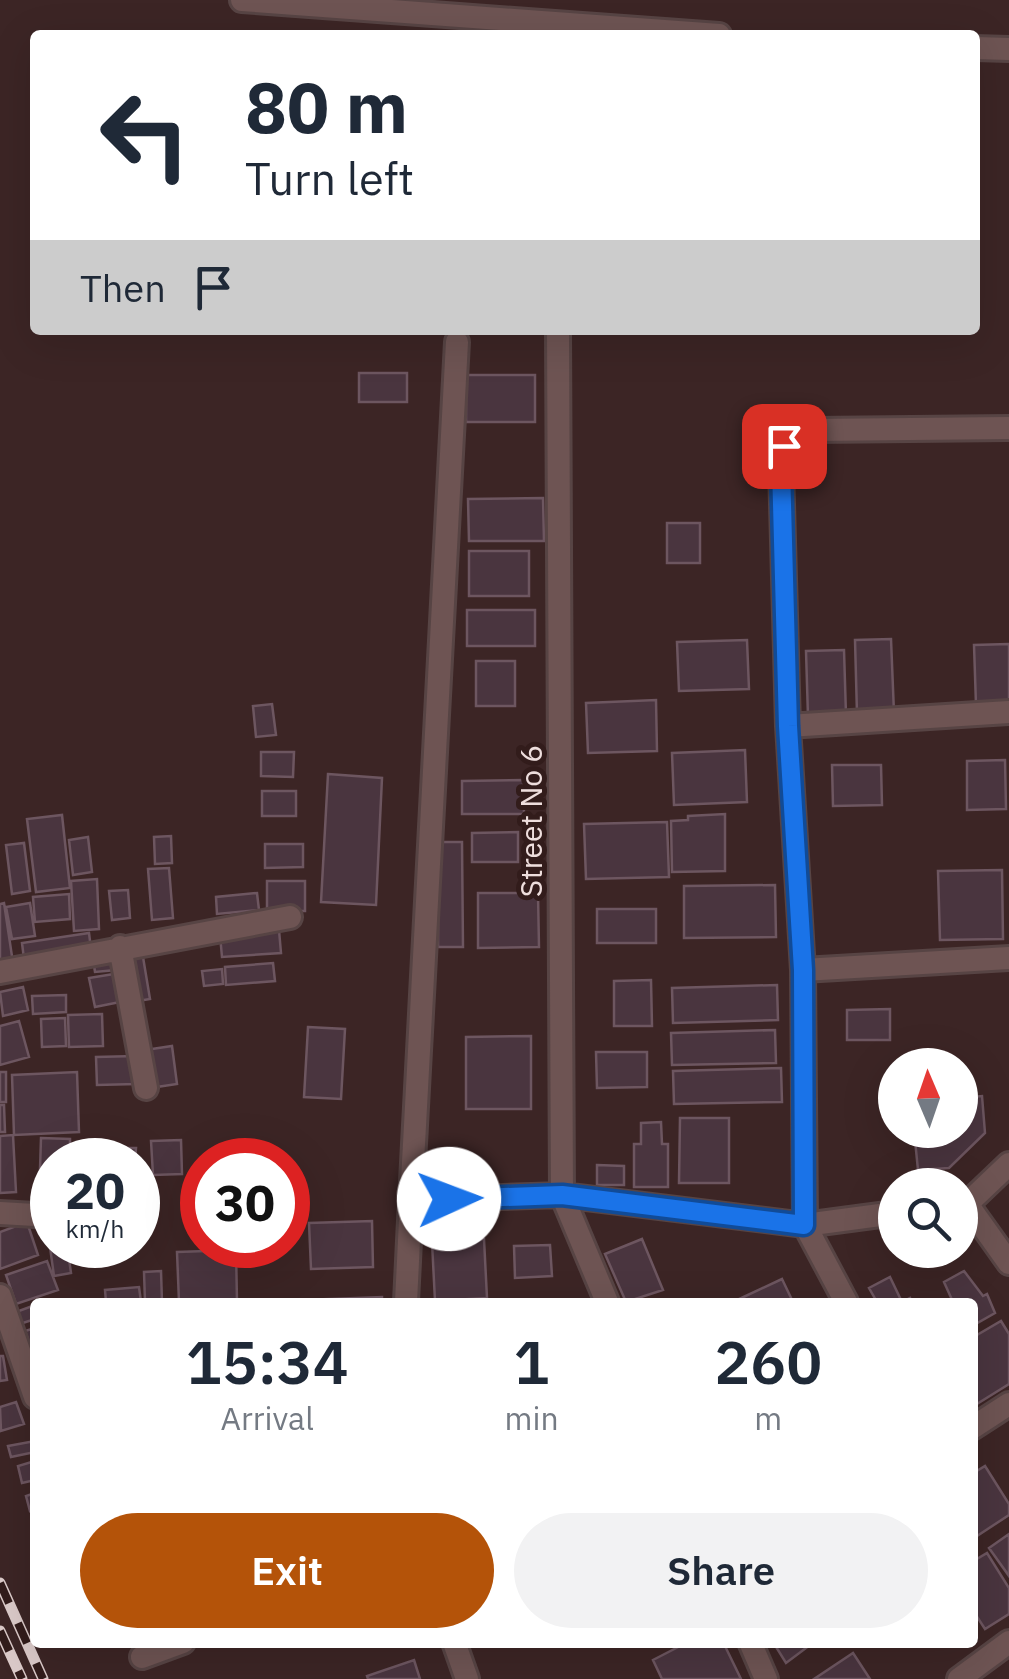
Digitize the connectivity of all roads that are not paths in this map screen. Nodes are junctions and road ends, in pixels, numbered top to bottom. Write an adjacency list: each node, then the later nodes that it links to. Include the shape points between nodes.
1 (242, 0): 2 (street)
2 (578, 30)
3 (980, 48): 4 (street)
4 (1009, 49)
5 (558, 335): 18 (street, Street No 6)
6 (457, 342): 19 (street)
7 (1009, 428): 9 (street, via 813,430 784,446)
8 (1009, 712): 9 (street)
9 (788, 726): 13 (street)
10 (290, 917): 11 (street)
11 (120, 947): 14 (street); 15 (street)
12 (1009, 958): 13 (street)
13 (803, 970): 24 (street)
14 (0, 972)
15 (146, 1088)
16 (1009, 1164): 17 (street)
17 (978, 1192)
18 (562, 1195): 19 (street); 24 (street); 28 (street, Street No 6)
19 (411, 1200): 27 (street)
20 (0, 1213): 21 (street)
21 (30, 1215)
22 (878, 1215): 24 (street)
23 (978, 1222): 25 (street)
24 (804, 1225): 29 (street)
25 (1009, 1263)
26 (0, 1296): 30 (street)
27 (406, 1298)
28 (605, 1298)
29 (844, 1298)
30 (30, 1378)
31 (1009, 1404): 32 (street)
32 (978, 1424)
33 (1009, 1642): 40 (street)
34 (168, 1648): 37 (street)
35 (456, 1648): 38 (street)
36 (753, 1648): 39 (street)
37 (143, 1659)
38 (468, 1679)
39 (766, 1679)
40 (959, 1679)

